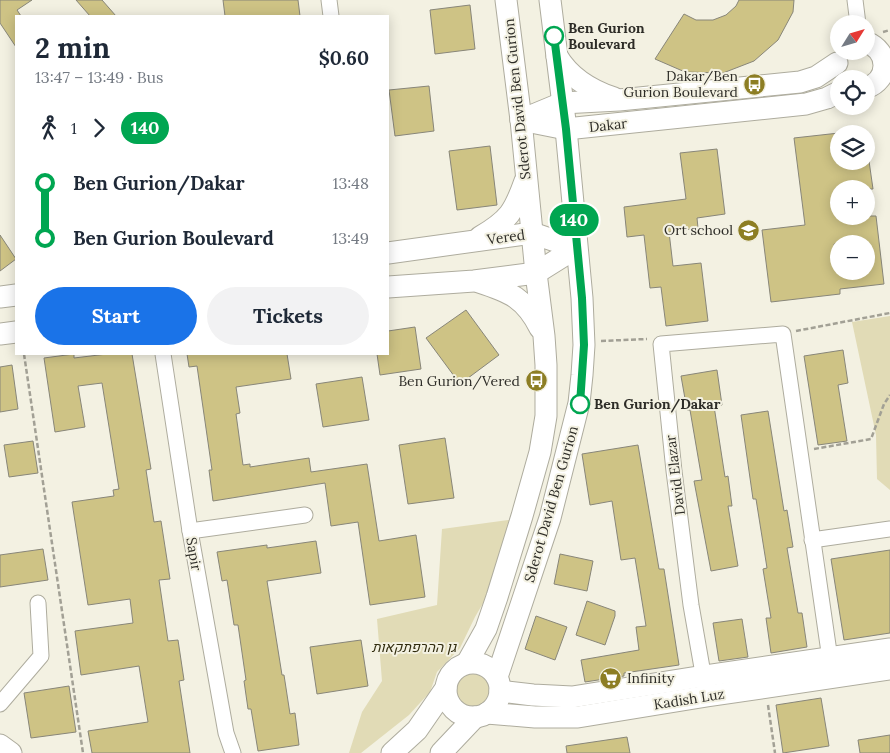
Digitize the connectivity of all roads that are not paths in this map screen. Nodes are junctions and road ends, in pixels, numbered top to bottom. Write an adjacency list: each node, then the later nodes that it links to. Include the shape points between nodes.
1 (329, 0): 5 (street)
2 (506, 0): 15 (main road, Sderot David Ben Gurion)
3 (550, 0): 8 (main road, Sderot David Ben Gurion)
4 (855, 0): 6 (street)
5 (331, 15)
6 (857, 15)
7 (875, 46): 10 (main road)
8 (556, 54): 13 (main road, via 574,78); 14 (main road, Sderot David Ben Gurion)
9 (839, 64): 13 (main road, Dakar, via 800,82)
10 (887, 67): 11 (main road)
11 (875, 83)
12 (830, 96): 16 (main road, Dakar, via 806,104)
13 (618, 100): 14 (main road, Dakar)
14 (562, 103): 15 (main road, Dakar); 17 (main road, Sderot David Ben Gurion)
15 (521, 120): 17 (main road, Dakar); 19 (main road, Sderot David Ben Gurion)
16 (604, 125): 17 (main road, Dakar); 18 (main road, via 586,138)
17 (566, 129): 18 (main road, Sderot David Ben Gurion)
18 (569, 169): 22 (main road, Sderot David Ben Gurion)
19 (526, 179): 20 (main road, Sderot David Ben Gurion); 21 (main road, via 510,215)
20 (532, 233): 21 (main road, Vered); 22 (main road, Vered); 24 (main road, Sderot David Ben Gurion)
21 (474, 241): 23 (main road, Vered)
22 (576, 248): 24 (main road); 42 (main road, Sderot David Ben Gurion, via 584,345 580,404 550,518)
23 (389, 253)
24 (536, 273): 25 (main road); 31 (main road, Sderot David Ben Gurion)
25 (474, 281): 26 (main road); 31 (main road, via 516,298 533,313)
26 (389, 287)
27 (15, 295): 28 (main road)
28 (0, 297)
29 (15, 332): 30 (main road)
30 (0, 334)
31 (544, 336): 39 (main road, Sderot David Ben Gurion, via 546,408 540,452 498,597 486,629)
32 (163, 355): 35 (street, Sapir)
33 (305, 515): 35 (street)
34 (890, 529): 36 (street)
35 (190, 531): 49 (street, Sapir, via 226,733)
36 (812, 540): 40 (street); 43 (street, David Elazar, via 782,334 661,344 674,471)
37 (38, 603): 45 (street, via 41,656)
38 (890, 649): 40 (main road, Kadish Luz)
39 (467, 663): 42 (main road, via 485,665 492,670); 44 (main road, via 453,672)
40 (831, 668): 41 (main road, Kadish Luz); 43 (main road, Kadish Luz); 43 (main road, Kadish Luz, via 766,688)
41 (890, 669)
42 (499, 684): 43 (main road, Kadish Luz, via 533,695 572,697); 46 (main road, via 496,704)
43 (705, 686): 46 (main road, Kadish Luz, via 578,717)
44 (446, 688): 46 (main road, via 447,697 458,712 466,716); 50 (main road, via 417,730)
45 (0, 704)
46 (481, 715): 51 (main road)
47 (0, 744): 48 (main road)
48 (11, 753)
49 (233, 753)
50 (392, 753)
51 (441, 753)

